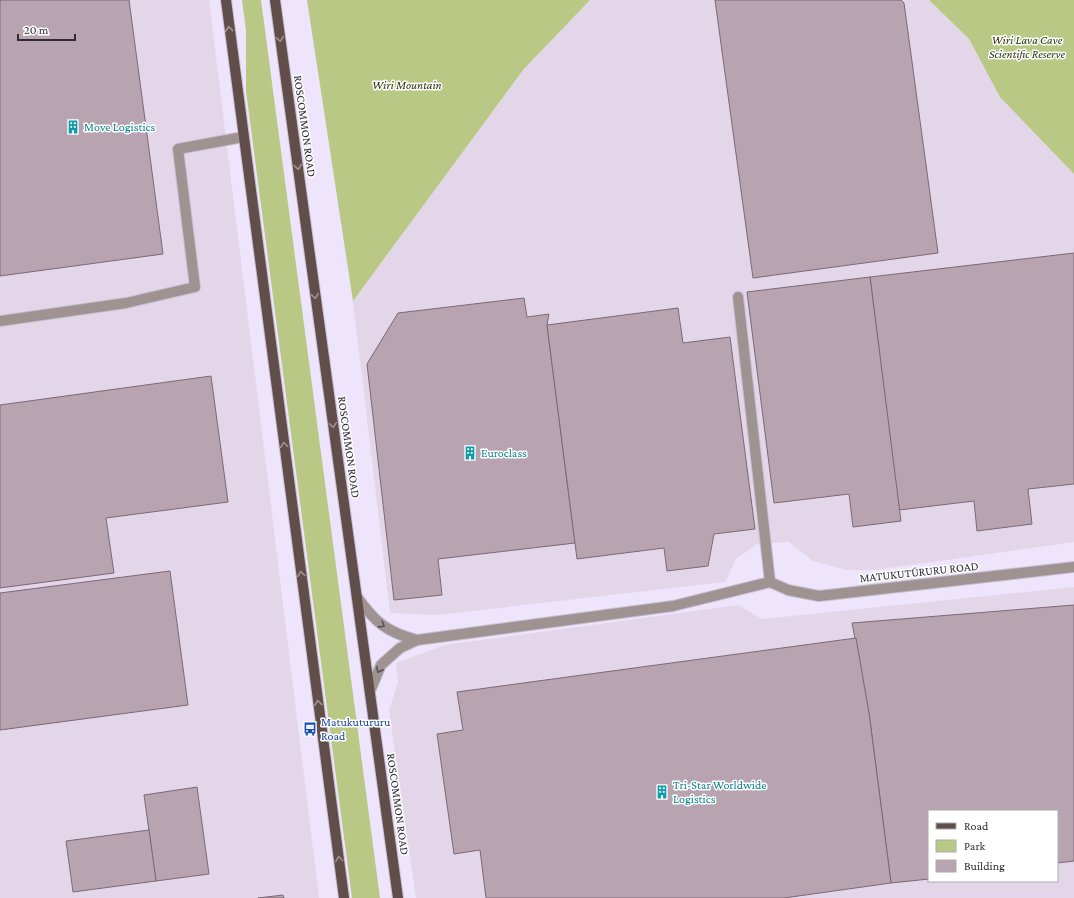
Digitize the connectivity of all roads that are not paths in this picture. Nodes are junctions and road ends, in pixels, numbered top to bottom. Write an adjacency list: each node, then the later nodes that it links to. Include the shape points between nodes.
1 (226, 0): 3 (main road, one-way to 1)
2 (275, 0): 8 (main road, ROSCOMMON ROAD, one-way to 8)
3 (243, 137): 5 (street, via 178,148 195,287 126,303); 11 (main road, one-way to 3)
4 (738, 297): 7 (street)
5 (0, 321)
6 (1074, 567): 7 (street, MATUKUTŪRURU ROAD, via 819,596 788,590)
7 (770, 582): 9 (street, via 673,606)
8 (357, 597): 9 (street, one-way to 9, via 373,619 398,635); 10 (main road, ROSCOMMON ROAD)
9 (417, 640): 10 (street, one-way to 10, via 400,648 381,665)
10 (370, 691): 12 (main road, ROSCOMMON ROAD)
11 (344, 898)
12 (398, 898)

